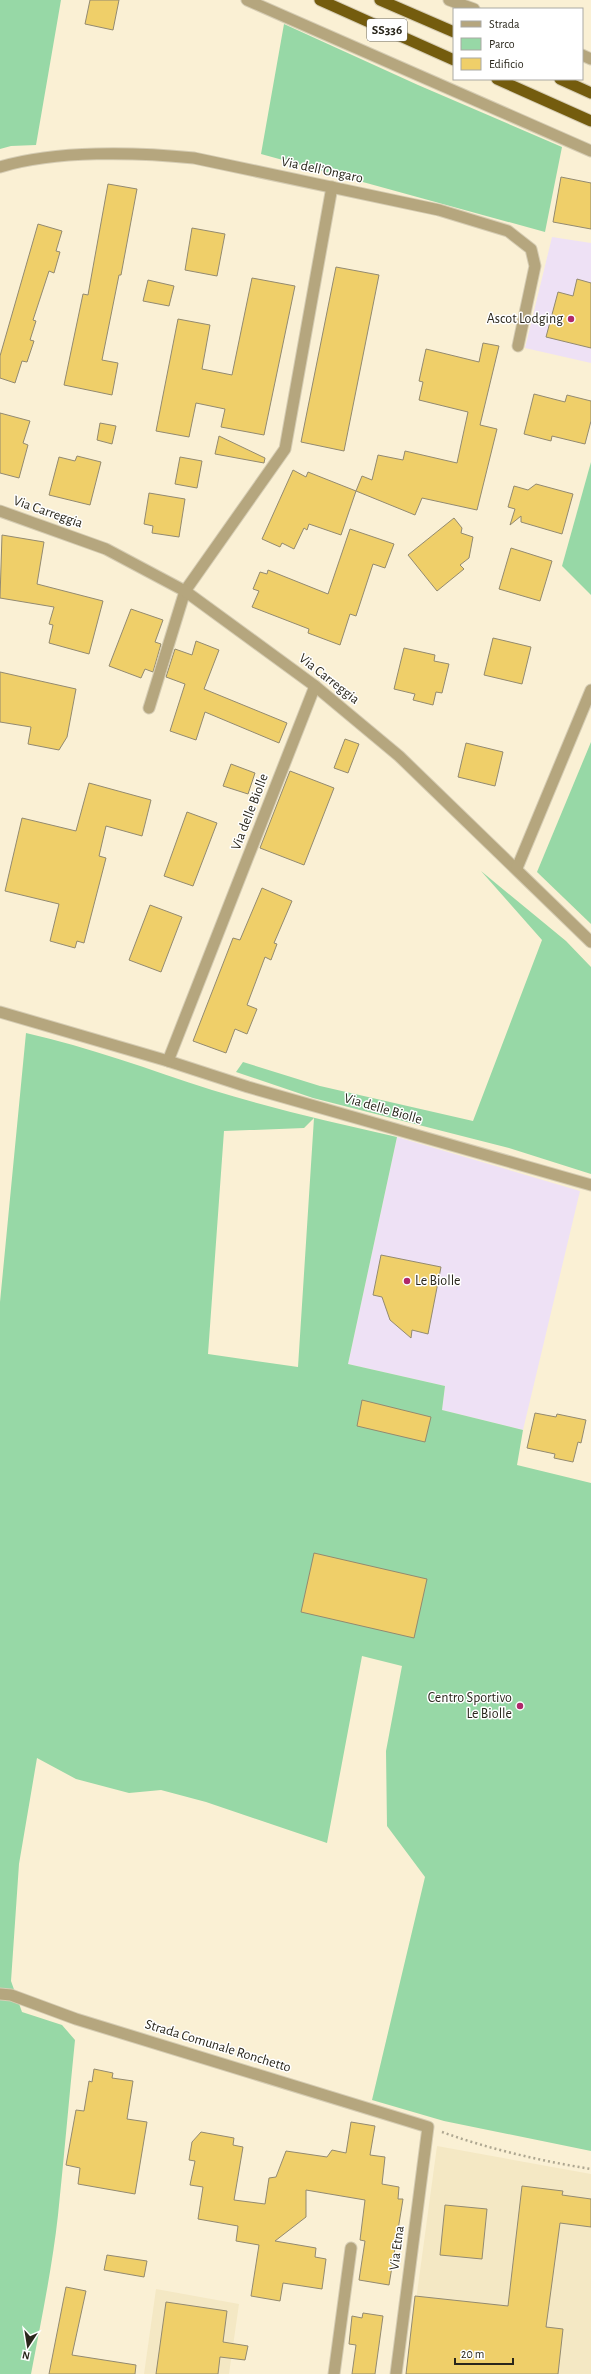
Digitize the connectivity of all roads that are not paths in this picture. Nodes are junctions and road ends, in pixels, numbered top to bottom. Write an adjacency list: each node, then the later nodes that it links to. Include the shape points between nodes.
1 (247, 0): 12 (street)
2 (320, 0): 7 (highway, SS336)
3 (380, 0): 6 (highway, SS336)
4 (449, 0): 5 (street)
5 (471, 8)
6 (453, 32)
7 (453, 60)
8 (499, 80): 11 (highway)
9 (562, 80): 10 (highway)
10 (591, 93)
11 (591, 121)
12 (591, 151)
13 (0, 167): 14 (street, Via dell'Ongaro, via 50,157 163,155 194,158)
14 (332, 187): 15 (street, Via dell'Ongaro, via 439,210 508,231 522,241 531,249 535,266); 17 (street, via 285,449)
15 (518, 346)
16 (0, 510): 17 (street, Via Carreggia, via 106,549)
17 (185, 591): 18 (street, Via Carreggia); 20 (street)
18 (315, 686): 21 (street, Via Carreggia, via 399,756); 24 (street, Via delle Biolle)
19 (591, 690): 21 (street)
20 (149, 708)
21 (516, 868): 22 (street, Via Carreggia)
22 (591, 942)
23 (0, 1012): 24 (street, Via delle Biolle)
24 (168, 1061): 25 (street, Via delle Biolle, via 248,1087)
25 (591, 1185)
26 (0, 1994): 27 (street, Strada Comunale Ronchetto, via 11,1995 76,2019)
27 (428, 2127): 30 (street, Via Etna)
28 (351, 2248): 29 (street)
29 (334, 2374)
30 (396, 2374)

